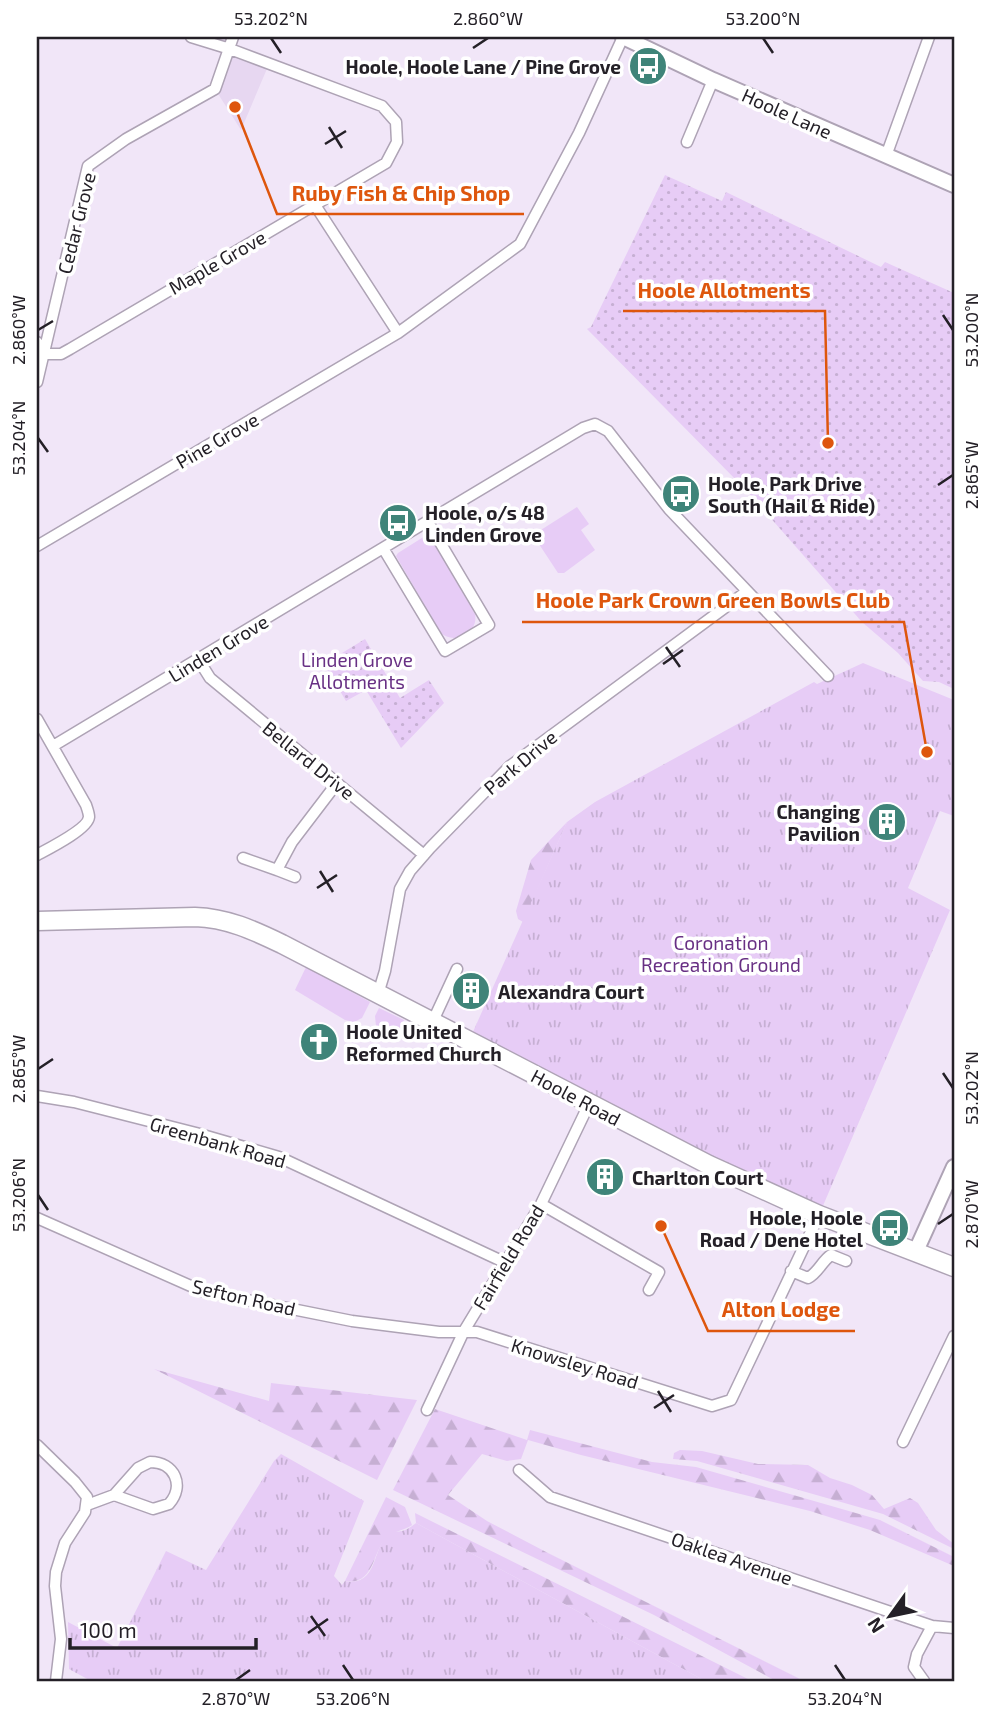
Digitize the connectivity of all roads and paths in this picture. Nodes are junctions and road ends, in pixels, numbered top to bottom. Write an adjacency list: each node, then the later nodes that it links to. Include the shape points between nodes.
1 (191, 37): 5 (street, Maple Grove)
2 (233, 37): 5 (street, Cedar Grove)
3 (623, 37): 6 (street, Hoole Lane); 11 (street, Pine Grove, via 520,244)
4 (929, 37): 8 (street)
5 (230, 49): 10 (street, Maple Grove, via 382,106 396,122 397,142 386,163); 13 (street, Cedar Grove, via 215,89 88,166)
6 (713, 80): 7 (street); 8 (street, Hoole Lane)
7 (687, 142)
8 (886, 156): 9 (street, Hoole Lane)
9 (954, 185)
10 (315, 205): 11 (street); 13 (street, Maple Grove, via 61,354)
11 (398, 333): 16 (street, Pine Grove)
12 (37, 342): 13 (street)
13 (43, 354): 14 (street, Cedar Grove)
14 (37, 382)
15 (428, 522): 17 (street, Linden Grove); 17 (street, via 489,625 445,651); 18 (street, Linden Grove, via 595,424 608,431 669,509)
16 (37, 546)
17 (383, 548): 19 (street, Linden Grove)
18 (746, 592): 20 (street); 25 (street, Park Drive, via 510,766)
19 (198, 659): 22 (street, Linden Grove); 23 (street, Bellard Drive, via 210,678)
20 (828, 676)
21 (37, 719): 22 (street)
22 (53, 746): 24 (street, via 86,805 89,820)
23 (337, 783): 25 (street, Bellard Drive); 27 (street)
24 (37, 855)
25 (424, 855): 31 (street, Park Drive, via 400,890)
26 (243, 858): 27 (street)
27 (276, 870): 28 (street)
28 (295, 877)
29 (37, 921): 31 (highway, Hoole Road, via 225,920)
30 (457, 969): 32 (street)
31 (378, 993): 32 (highway, Hoole Road)
32 (432, 1023): 34 (highway, Hoole Road)
33 (37, 1096): 41 (street, Greenbank Road, via 155,1122 279,1157)
34 (589, 1104): 36 (street, Fairfield Road); 37 (highway, Hoole Road, via 709,1166)
35 (954, 1167): 39 (street)
36 (541, 1204): 41 (street, Fairfield Road); 44 (street, via 659,1272)
37 (819, 1215): 39 (highway, Hoole Road); 43 (street, Knowsley Road)
38 (37, 1218): 45 (street, Sefton Road, via 202,1291 352,1321)
39 (916, 1251): 42 (highway, Hoole Road)
40 (846, 1261): 43 (street, via 831,1255 808,1278)
41 (506, 1263): 45 (street, Fairfield Road)
42 (954, 1266)
43 (791, 1271): 45 (street, Knowsley Road, via 731,1400 712,1406)
44 (649, 1290)
45 (464, 1331): 47 (street, Fairfield Road)
46 (954, 1336): 48 (street)
47 (427, 1410)
48 (903, 1443)
49 (37, 1446): 52 (street, via 85,1493)
50 (519, 1470): 53 (street, Oaklea Avenue, via 550,1497)
51 (114, 1495): 51 (street, via 138,1468 150,1462 171,1468 178,1482 174,1498 162,1508); 52 (street)
52 (87, 1505): 55 (street, via 65,1543 56,1572 61,1639)
53 (932, 1626): 54 (street, Oaklea Avenue); 56 (street, via 914,1667)
54 (954, 1628)
55 (56, 1681)
56 (924, 1681)

